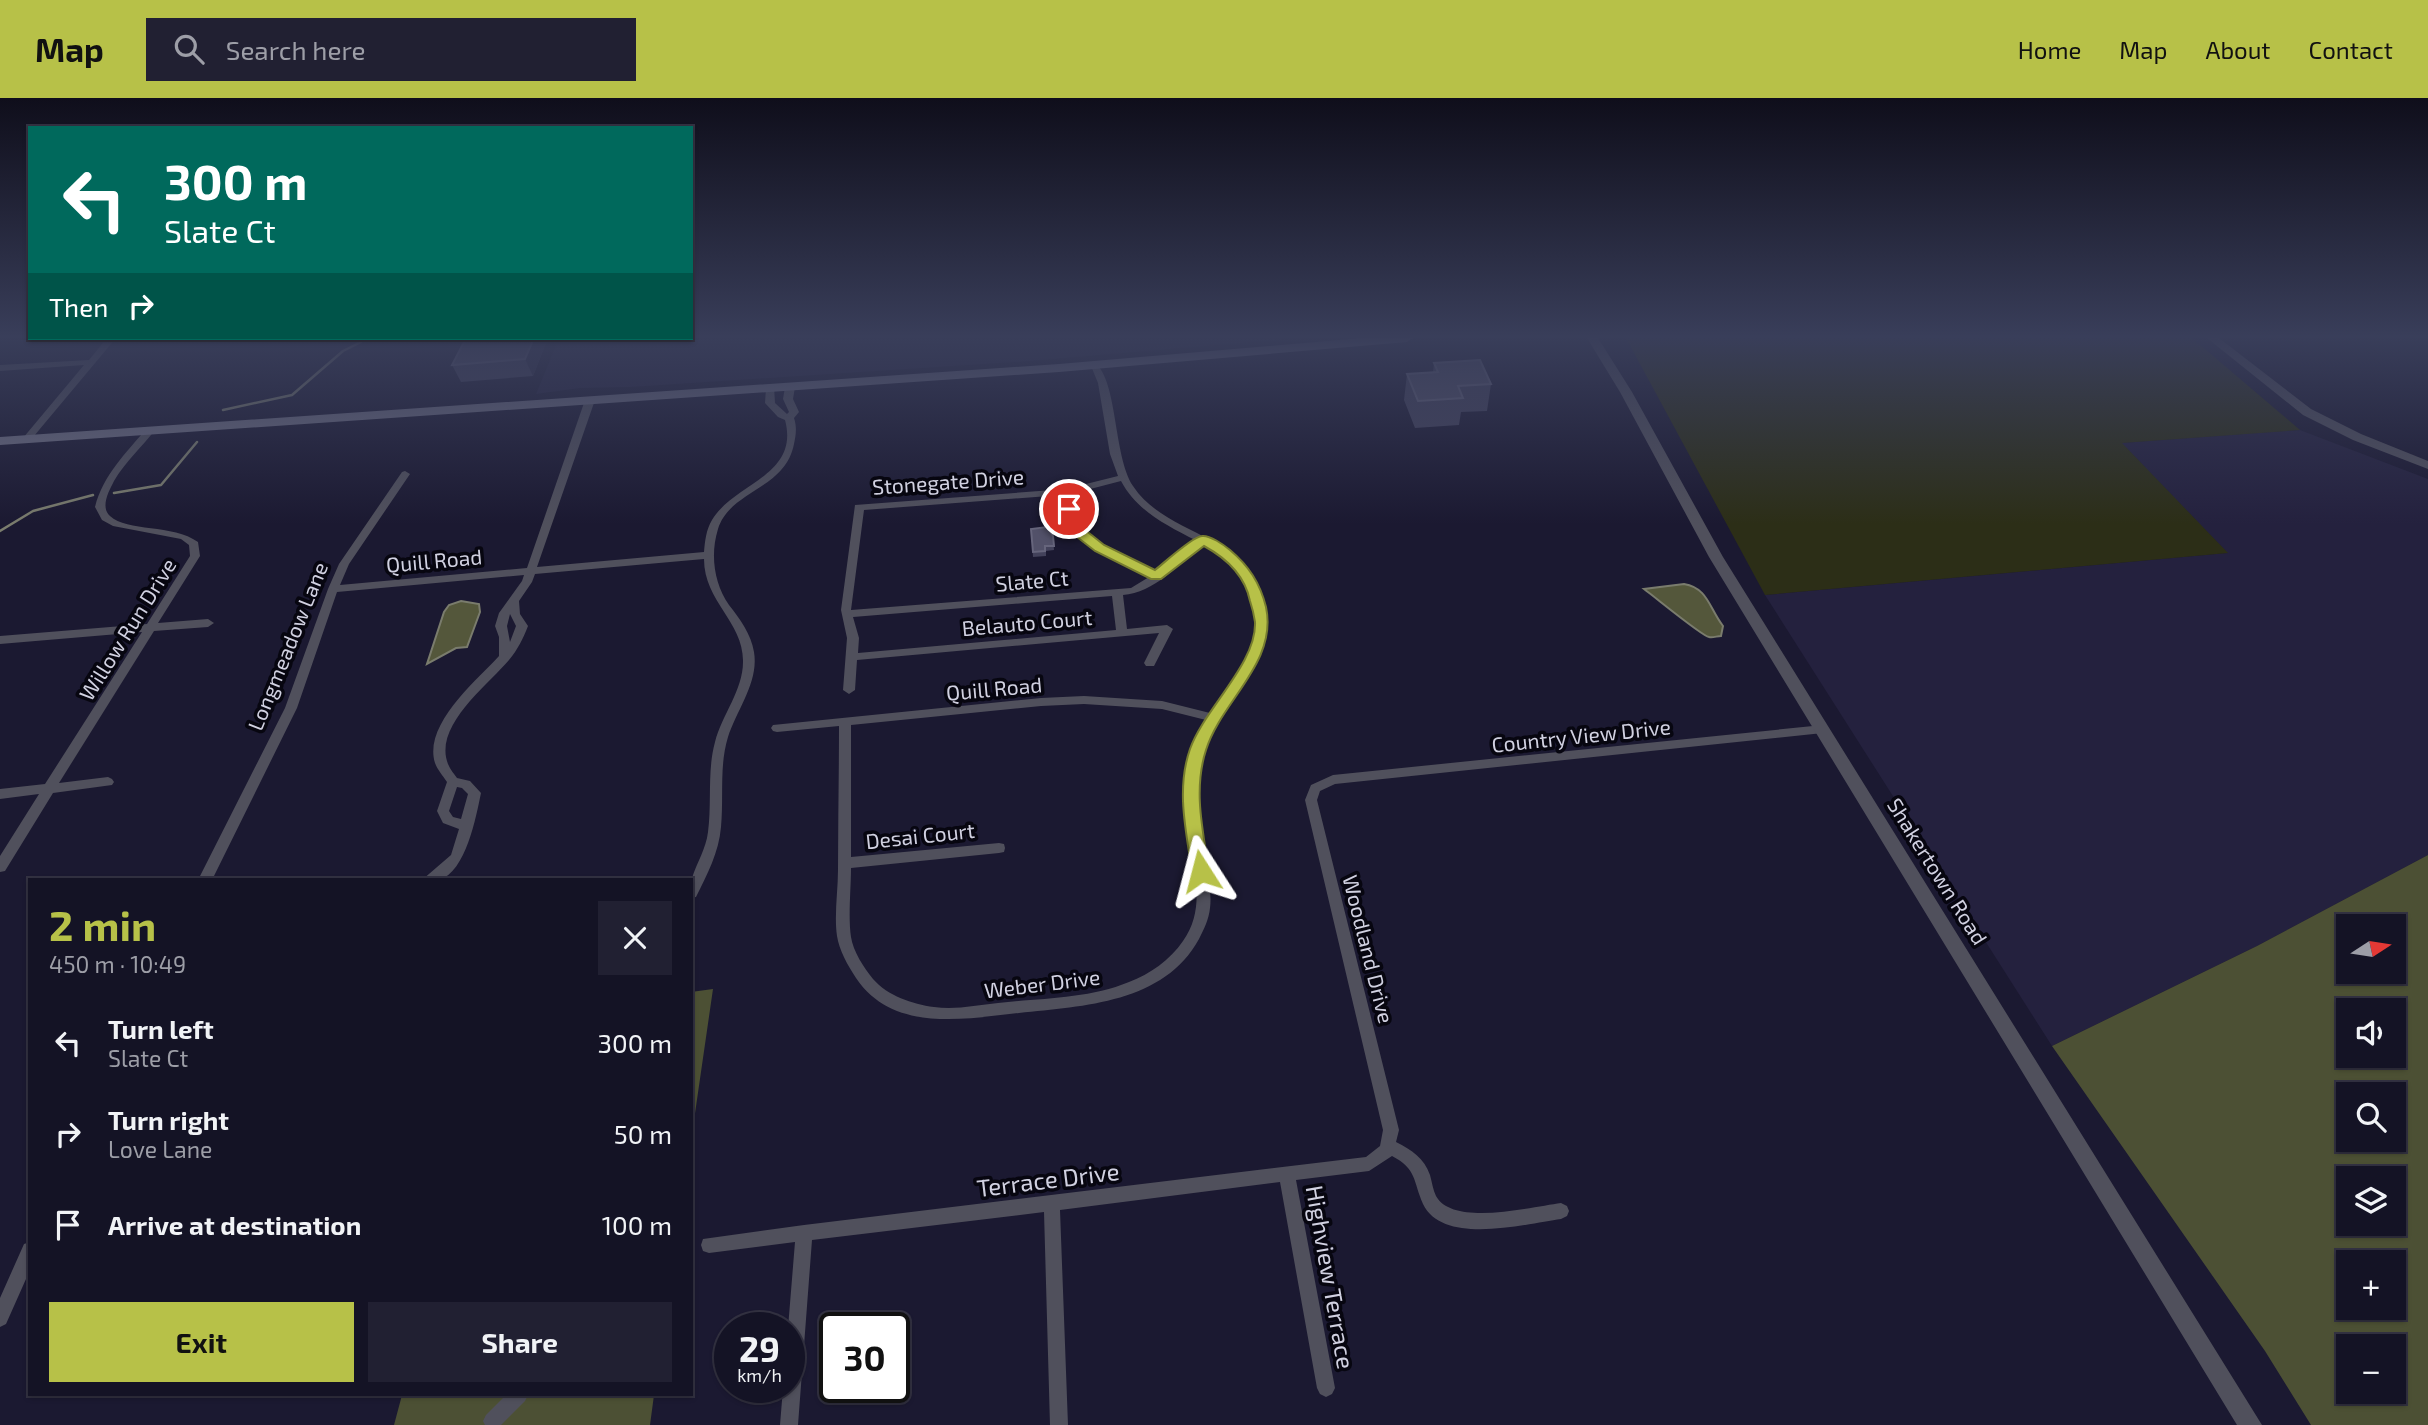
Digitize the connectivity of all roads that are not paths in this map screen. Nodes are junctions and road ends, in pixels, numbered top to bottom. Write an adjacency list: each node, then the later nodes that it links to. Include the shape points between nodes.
1 (60, 400): 10 (street)
2 (590, 400): 9 (main road); 18 (street)
3 (770, 400): 8 (street, via 774,410)
4 (788, 400): 8 (street, via 794,412)
5 (1105, 400): 14 (street, Weber Drive, via 1114,456)
6 (1630, 400): 35 (street, Shakertown Road, via 1716,557)
7 (2292, 400): 12 (street, via 2324,422)
8 (789, 418): 17 (street, via 792,433 785,463 724,512 712,532)
9 (149, 430): 10 (main road); 25 (street, Willow Run Drive, via 108,484 99,506 104,516 118,525 173,532 194,544 193,560)
10 (26, 440): 11 (main road)
11 (0, 441)
12 (2428, 465)
13 (405, 474): 20 (street, Longmeadow Lane, via 353,549)
14 (1123, 478): 15 (street, Stonegate Drive); 16 (street, Weber Drive, via 1144,505)
15 (1066, 492): 19 (street, via 1073,527 1100,548); 23 (street, Stonegate Drive, via 859,507)
16 (1203, 540): 19 (street, Slate Ct); 32 (street, Weber Drive, via 1223,551 1247,577 1254,587 1262,623 1249,662)
17 (709, 555): 18 (street, Quill Road); 47 (street, via 713,587 745,638 749,668 719,748 715,831)
18 (529, 571): 20 (street, Quill Road); 22 (street)
19 (1156, 576): 21 (street, Slate Ct, via 1143,587)
20 (333, 589): 45 (street, Longmeadow Lane, via 290,708)
21 (1116, 593): 23 (street, Slate Ct); 26 (street)
22 (514, 602): 28 (street, via 504,613 501,626); 28 (street, via 522,626)
23 (847, 614): 29 (street)
24 (208, 623): 25 (street)
25 (150, 628): 27 (street); 39 (street, Willow Run Drive)
26 (1122, 633): 29 (street, Belauto Court); 30 (street, Belauto Court, via 1167,629)
27 (0, 640)
28 (504, 655): 38 (street, via 451,717 438,757)
29 (852, 657): 31 (street)
30 (1150, 663)
31 (849, 690)
32 (1213, 718): 33 (street, Quill Road, via 1162,705 1084,700); 43 (street, Weber Drive, via 1198,750 1191,783 1202,916 1187,946 1168,965 1129,988 1100,997 955,1013 927,1013 893,1001 869,986 850,955 844,937)
33 (845, 721): 34 (street, Quill Road); 43 (street, Weber Drive)
34 (777, 728)
35 (1823, 729): 36 (street, Country View Drive); 61 (street, Shakertown Road)
36 (1343, 779): 48 (street, Woodland Drive, via 1322,783 1311,800 1391,1130)
37 (108, 782): 39 (street)
38 (453, 782): 41 (street, via 443,811 448,820); 41 (street, via 466,784 475,793)
39 (49, 789): 40 (street); 44 (street, Willow Run Drive)
40 (0, 794)
41 (466, 826): 46 (street, via 458,856)
42 (999, 848): 43 (street, Desai Court)
43 (845, 863)
44 (0, 867)
45 (206, 878)
46 (432, 878)
47 (693, 888)
48 (1388, 1148): 49 (street, Terrace Drive, via 1369,1164); 51 (street, via 1416,1160 1429,1196 1439,1212 1450,1217 1481,1220)
49 (1287, 1175): 50 (street, Terrace Drive); 56 (street, Highview Terrace)
50 (1052, 1203): 52 (street, Terrace Drive); 60 (street)
51 (1561, 1212)
52 (804, 1233): 53 (street, Terrace Drive); 59 (street)
53 (709, 1245)
54 (28, 1255): 55 (street)
55 (0, 1318)
56 (1326, 1388)
57 (518, 1396): 58 (street)
58 (492, 1421)
59 (789, 1425)
60 (1059, 1425)
61 (2250, 1425)

